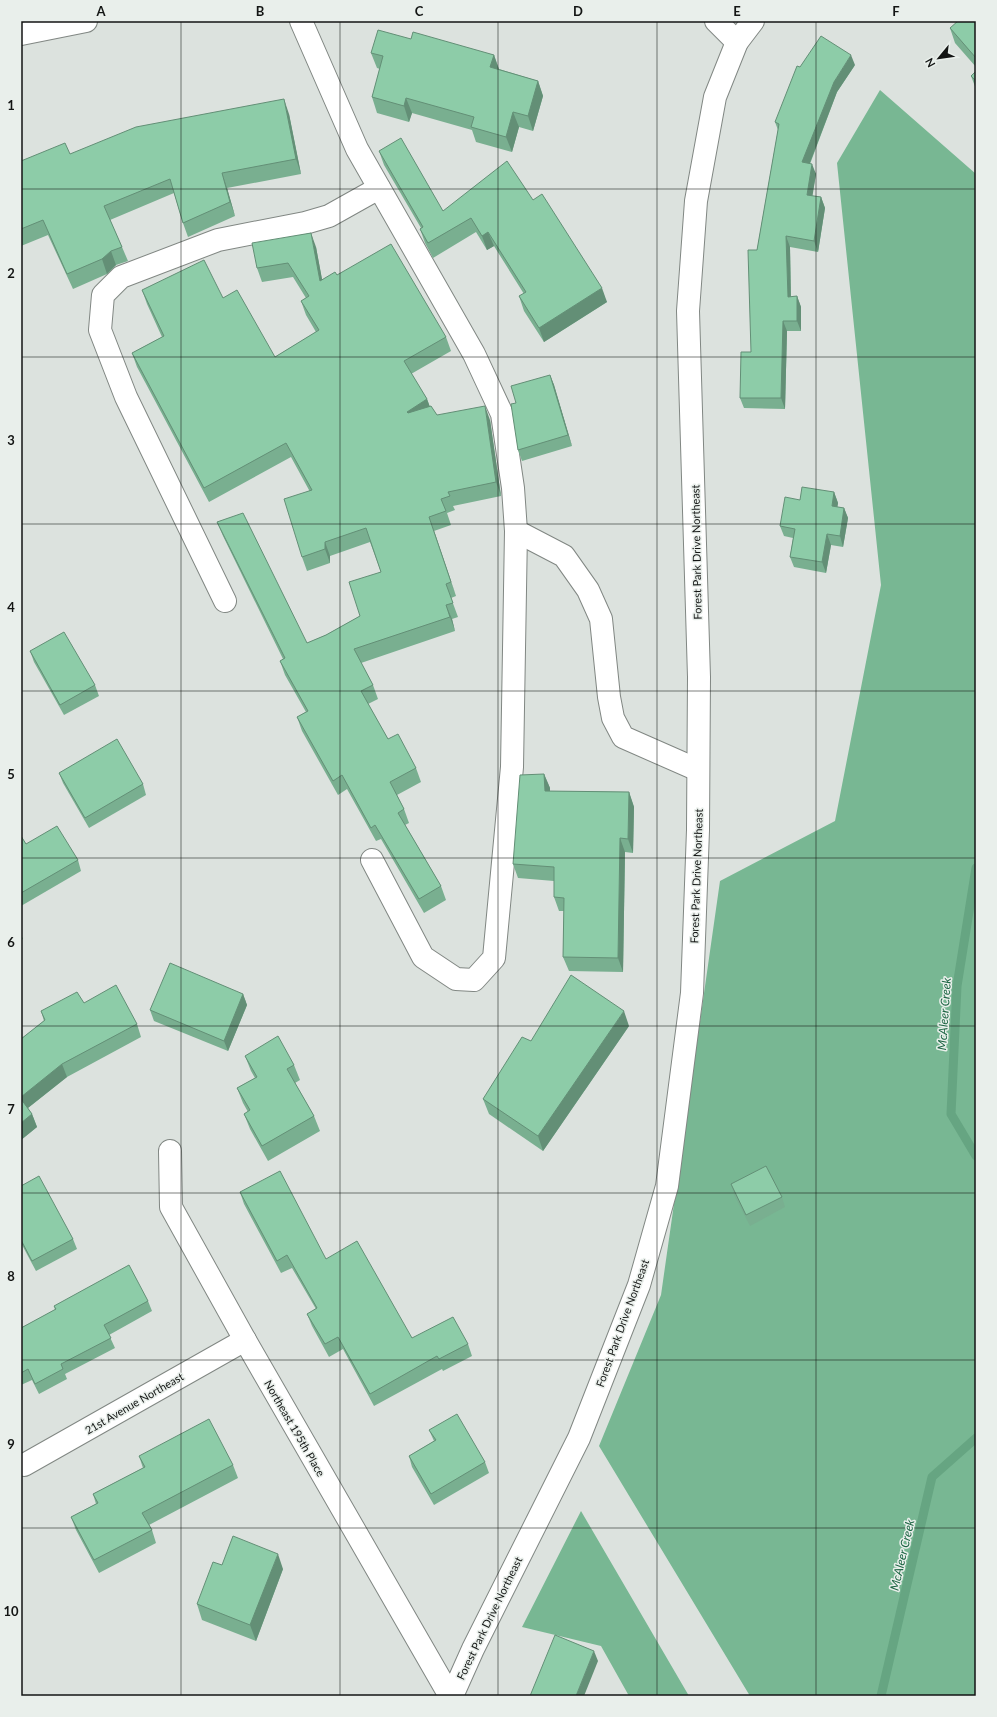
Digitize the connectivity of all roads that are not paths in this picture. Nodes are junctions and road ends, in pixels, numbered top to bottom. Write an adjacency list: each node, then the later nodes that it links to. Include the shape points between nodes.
1 (86, 21): 5 (street)
2 (301, 21): 7 (street, via 357,149)
3 (716, 21): 6 (street)
4 (753, 21): 6 (street, Forest Park Drive Northeast)
5 (21, 34)
6 (737, 42): 10 (street, Forest Park Drive Northeast, via 715,97 696,201 688,311 699,677)
7 (379, 188): 8 (street, via 474,354 502,414 513,488); 9 (street, via 329,216 218,240 121,277 104,295 100,330 126,397)
8 (516, 531): 10 (street, via 564,556 588,590 601,619 609,697 613,718 623,737); 11 (street, via 512,767 494,958 474,980 456,979 423,957)
9 (225, 601)
10 (698, 770): 15 (street, Forest Park Drive Northeast, via 692,993 667,1186 639,1285 579,1438)
11 (372, 860)
12 (170, 1151): 13 (street, Northeast 195th Place, via 171,1207)
13 (245, 1340): 14 (street, 21st Avenue Northeast); 15 (street, Northeast 195th Place)
14 (24, 1466)
15 (451, 1696)

